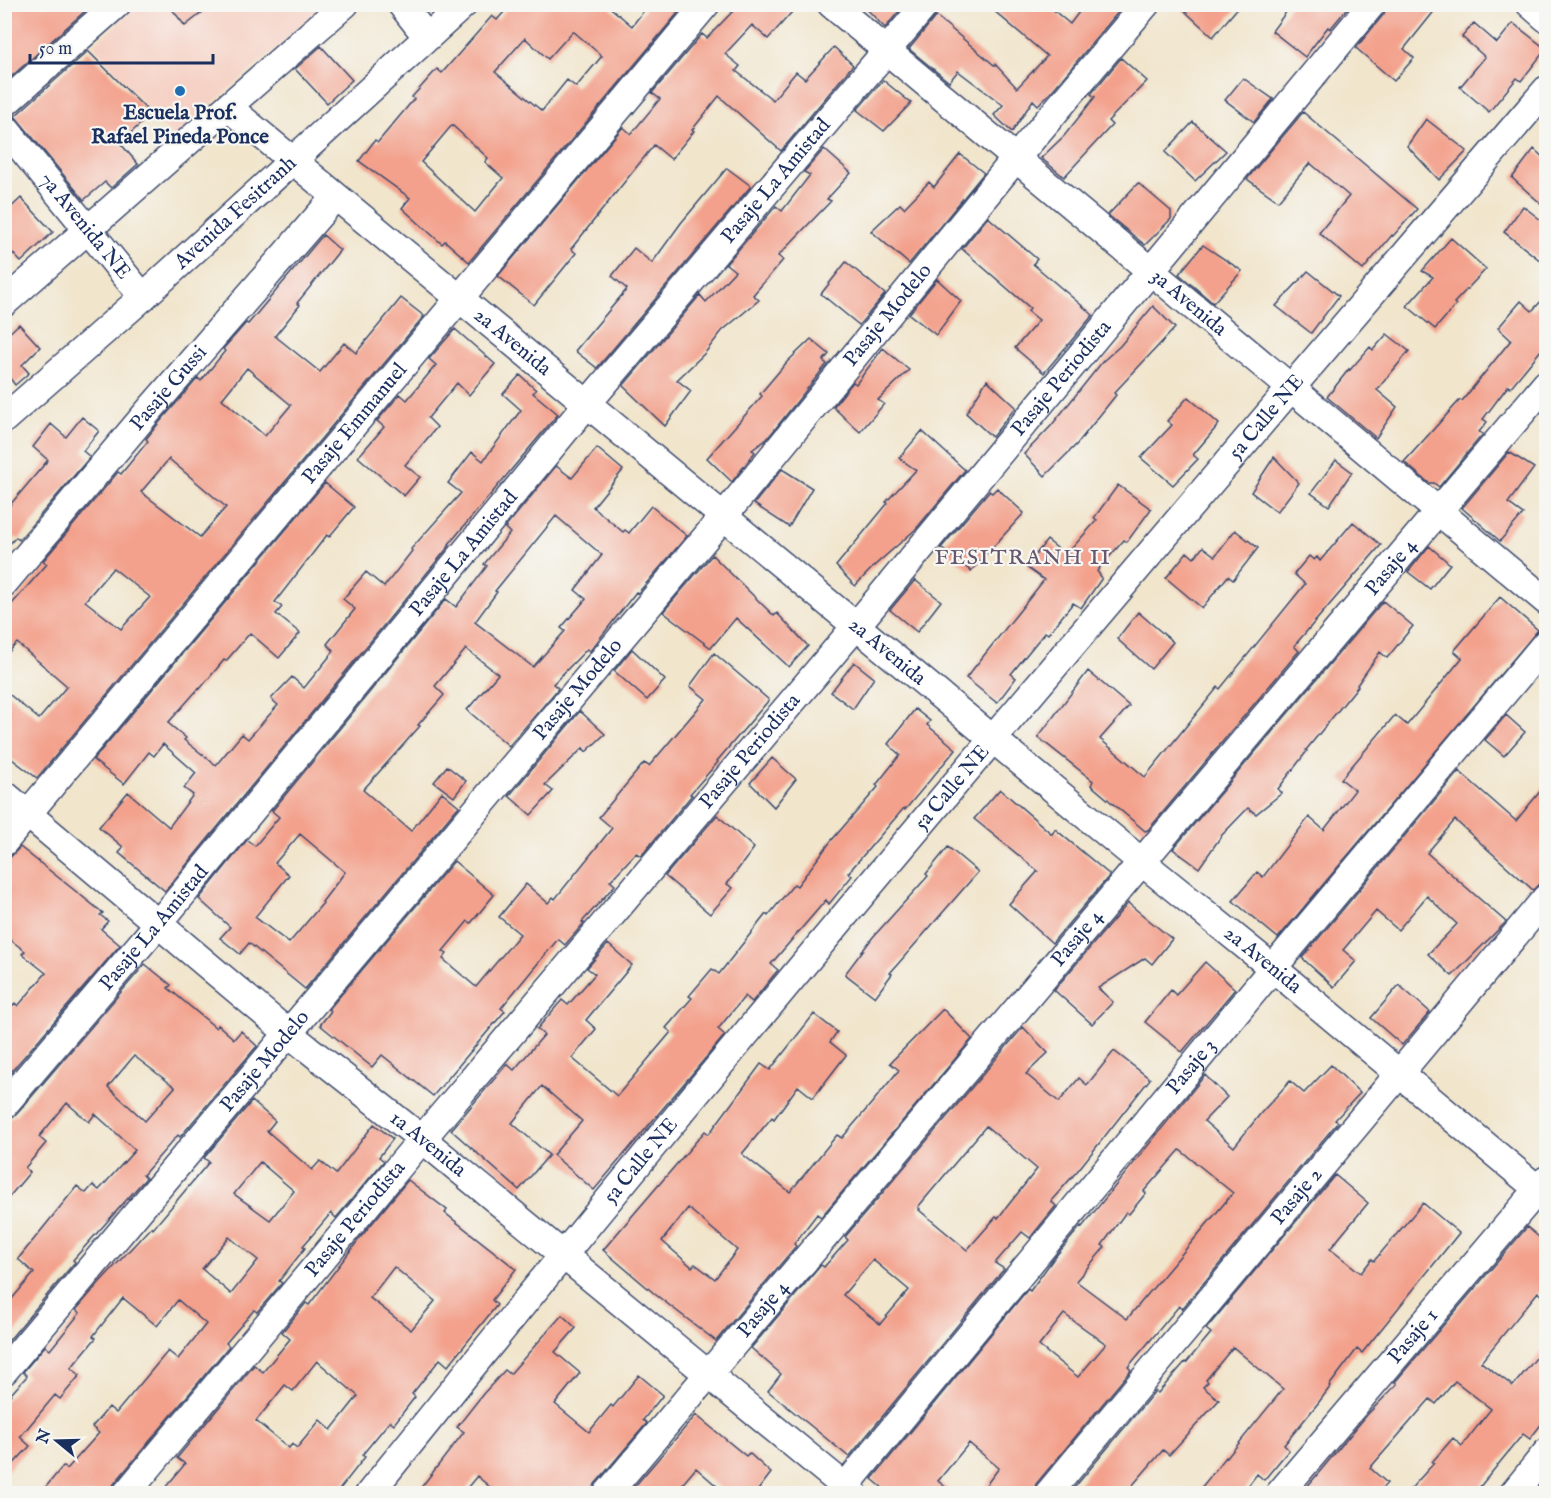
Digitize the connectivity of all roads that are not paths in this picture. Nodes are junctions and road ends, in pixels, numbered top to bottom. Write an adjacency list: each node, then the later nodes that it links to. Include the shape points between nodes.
1 (117, 4): 15 (street)
2 (345, 4): 16 (street)
3 (401, 4): 12 (street)
4 (464, 4): 12 (street, Avenida Fesitranh)
5 (706, 4): 24 (street, Pasaje Emmanuel)
6 (831, 4): 13 (street, 3a Avenida)
7 (926, 4): 13 (street, Pasaje La Amistad)
8 (1146, 4): 18 (street, Pasaje Modelo)
9 (1372, 4): 22 (street, Pasaje Periodista)
10 (1530, 4): 11 (street)
11 (1546, 18)
12 (427, 37): 19 (street, Avenida Fesitranh)
13 (887, 51): 18 (street, 3a Avenida); 28 (street, Pasaje La Amistad)
14 (1546, 90): 27 (street, 5a Calle NE)
15 (4, 104)
16 (228, 107): 19 (street, 2a Avenida); 21 (street)
17 (4, 127): 21 (street, 7a Avenida NE)
18 (1016, 158): 22 (street, 3a Avenida); 31 (street, Pasaje Modelo)
19 (292, 160): 20 (street, 2a Avenida); 23 (street, Avenida Fesitranh)
20 (335, 197): 24 (street, 2a Avenida); 32 (street, Pasaje Gussi)
21 (88, 230): 23 (street, 7a Avenida NE); 25 (street)
22 (1150, 270): 27 (street, 3a Avenida); 34 (street, Pasaje Periodista)
23 (143, 297): 29 (street, Avenida Fesitranh)
24 (460, 300): 28 (street, 2a Avenida); 38 (street, Pasaje Emmanuel)
25 (4, 303)
26 (1546, 384): 30 (street, Pasaje 4)
27 (1291, 387): 30 (street, 3a Avenida); 36 (street, 5a Calle NE)
28 (587, 404): 31 (street, 2a Avenida); 42 (street, Pasaje La Amistad)
29 (4, 419)
30 (1439, 511): 33 (street, 3a Avenida); 40 (street, Pasaje 4)
31 (723, 517): 34 (street, 2a Avenida); 44 (street, Pasaje Modelo)
32 (4, 583)
33 (1546, 601)
34 (856, 626): 36 (street, 2a Avenida); 47 (street, Pasaje Periodista)
35 (1546, 643): 43 (street, Pasaje 3)
36 (994, 738): 40 (street, 2a Avenida); 49 (street, 5a Calle NE)
37 (4, 794): 38 (street, 1a Avenida)
38 (28, 814): 39 (street, Pasaje Emmanuel); 42 (street, 1a Avenida)
39 (4, 842)
40 (1143, 863): 43 (street, 2a Avenida); 51 (street, Pasaje 4)
41 (1546, 898): 45 (street, Pasaje 2)
42 (158, 924): 44 (street, 1a Avenida); 46 (street, Pasaje La Amistad)
43 (1273, 968): 45 (street, 2a Avenida); 53 (street, Pasaje 3)
44 (288, 1033): 47 (street, 1a Avenida); 50 (street, Pasaje Modelo)
45 (1399, 1074): 48 (street, 2a Avenida); 57 (street, Pasaje 2)
46 (4, 1105)
47 (422, 1139): 49 (street, 1a Avenida); 54 (street, Pasaje Periodista)
48 (1544, 1188): 58 (street, Pasaje 1)
49 (562, 1254): 51 (street, 1a Avenida); 55 (street, 5a Calle NE)
50 (4, 1371)
51 (707, 1373): 53 (street, 1a Avenida); 56 (street, Pasaje 4)
52 (1546, 1453): 59 (street)
53 (846, 1491)
54 (126, 1494)
55 (369, 1494)
56 (607, 1494)
57 (1048, 1494)
58 (1279, 1494)
59 (1513, 1494)

